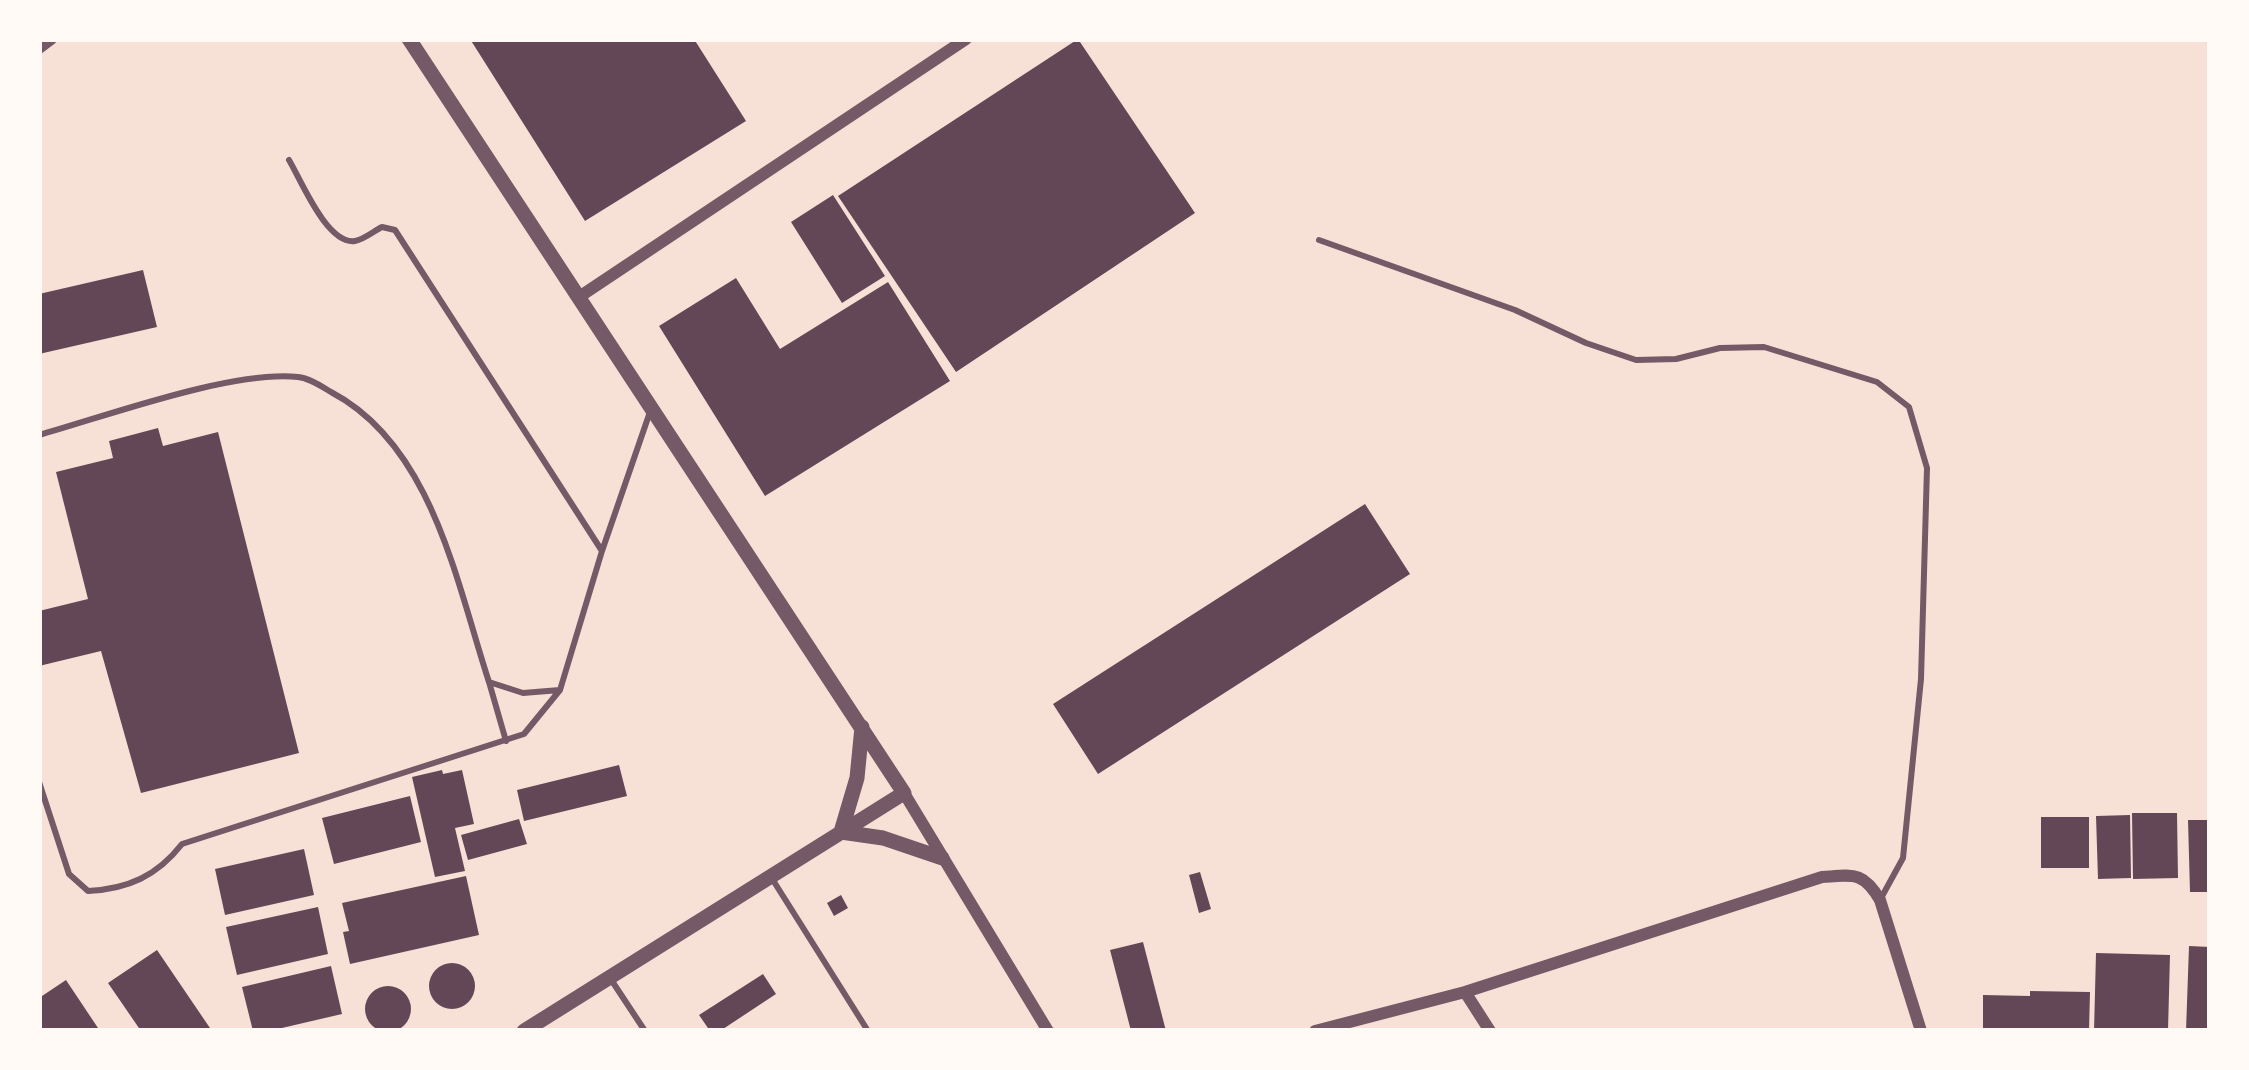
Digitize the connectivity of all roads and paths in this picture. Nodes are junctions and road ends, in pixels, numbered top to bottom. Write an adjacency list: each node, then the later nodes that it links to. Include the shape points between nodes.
1 (51, 39): 4 (street)
2 (409, 39): 7 (street)
3 (966, 39): 7 (street)
4 (39, 48)
5 (289, 160): 10 (lane, via 340,238 394,230)
6 (1319, 240): 20 (lane, via 1636,360 1764,346 1877,382 1909,406 1927,468 1922,679 1903,858)
7 (579, 297): 8 (street)
8 (651, 408): 10 (lane); 13 (street)
9 (39, 435): 11 (lane, via 248,378 302,376 357,405 422,488)
10 (602, 551): 12 (lane)
11 (489, 682): 12 (lane, via 523,693); 14 (lane)
12 (560, 690): 14 (lane, via 524,734)
13 (862, 724): 16 (street); 17 (street)
14 (506, 741): 15 (lane, via 182,844 166,865 122,890 88,891 69,874)
15 (39, 782)
16 (904, 793): 17 (street); 18 (street)
17 (841, 832): 18 (street); 19 (street)
18 (942, 858): 26 (street)
19 (770, 875): 21 (street); 25 (lane)
20 (1880, 900): 22 (street, via 1853,875 1822,877); 29 (street)
21 (608, 975): 23 (street); 24 (lane)
22 (1466, 992): 27 (street); 28 (street)
23 (524, 1031)
24 (645, 1031)
25 (868, 1031)
26 (1048, 1031)
27 (1316, 1031)
28 (1490, 1031)
29 (1921, 1031)

